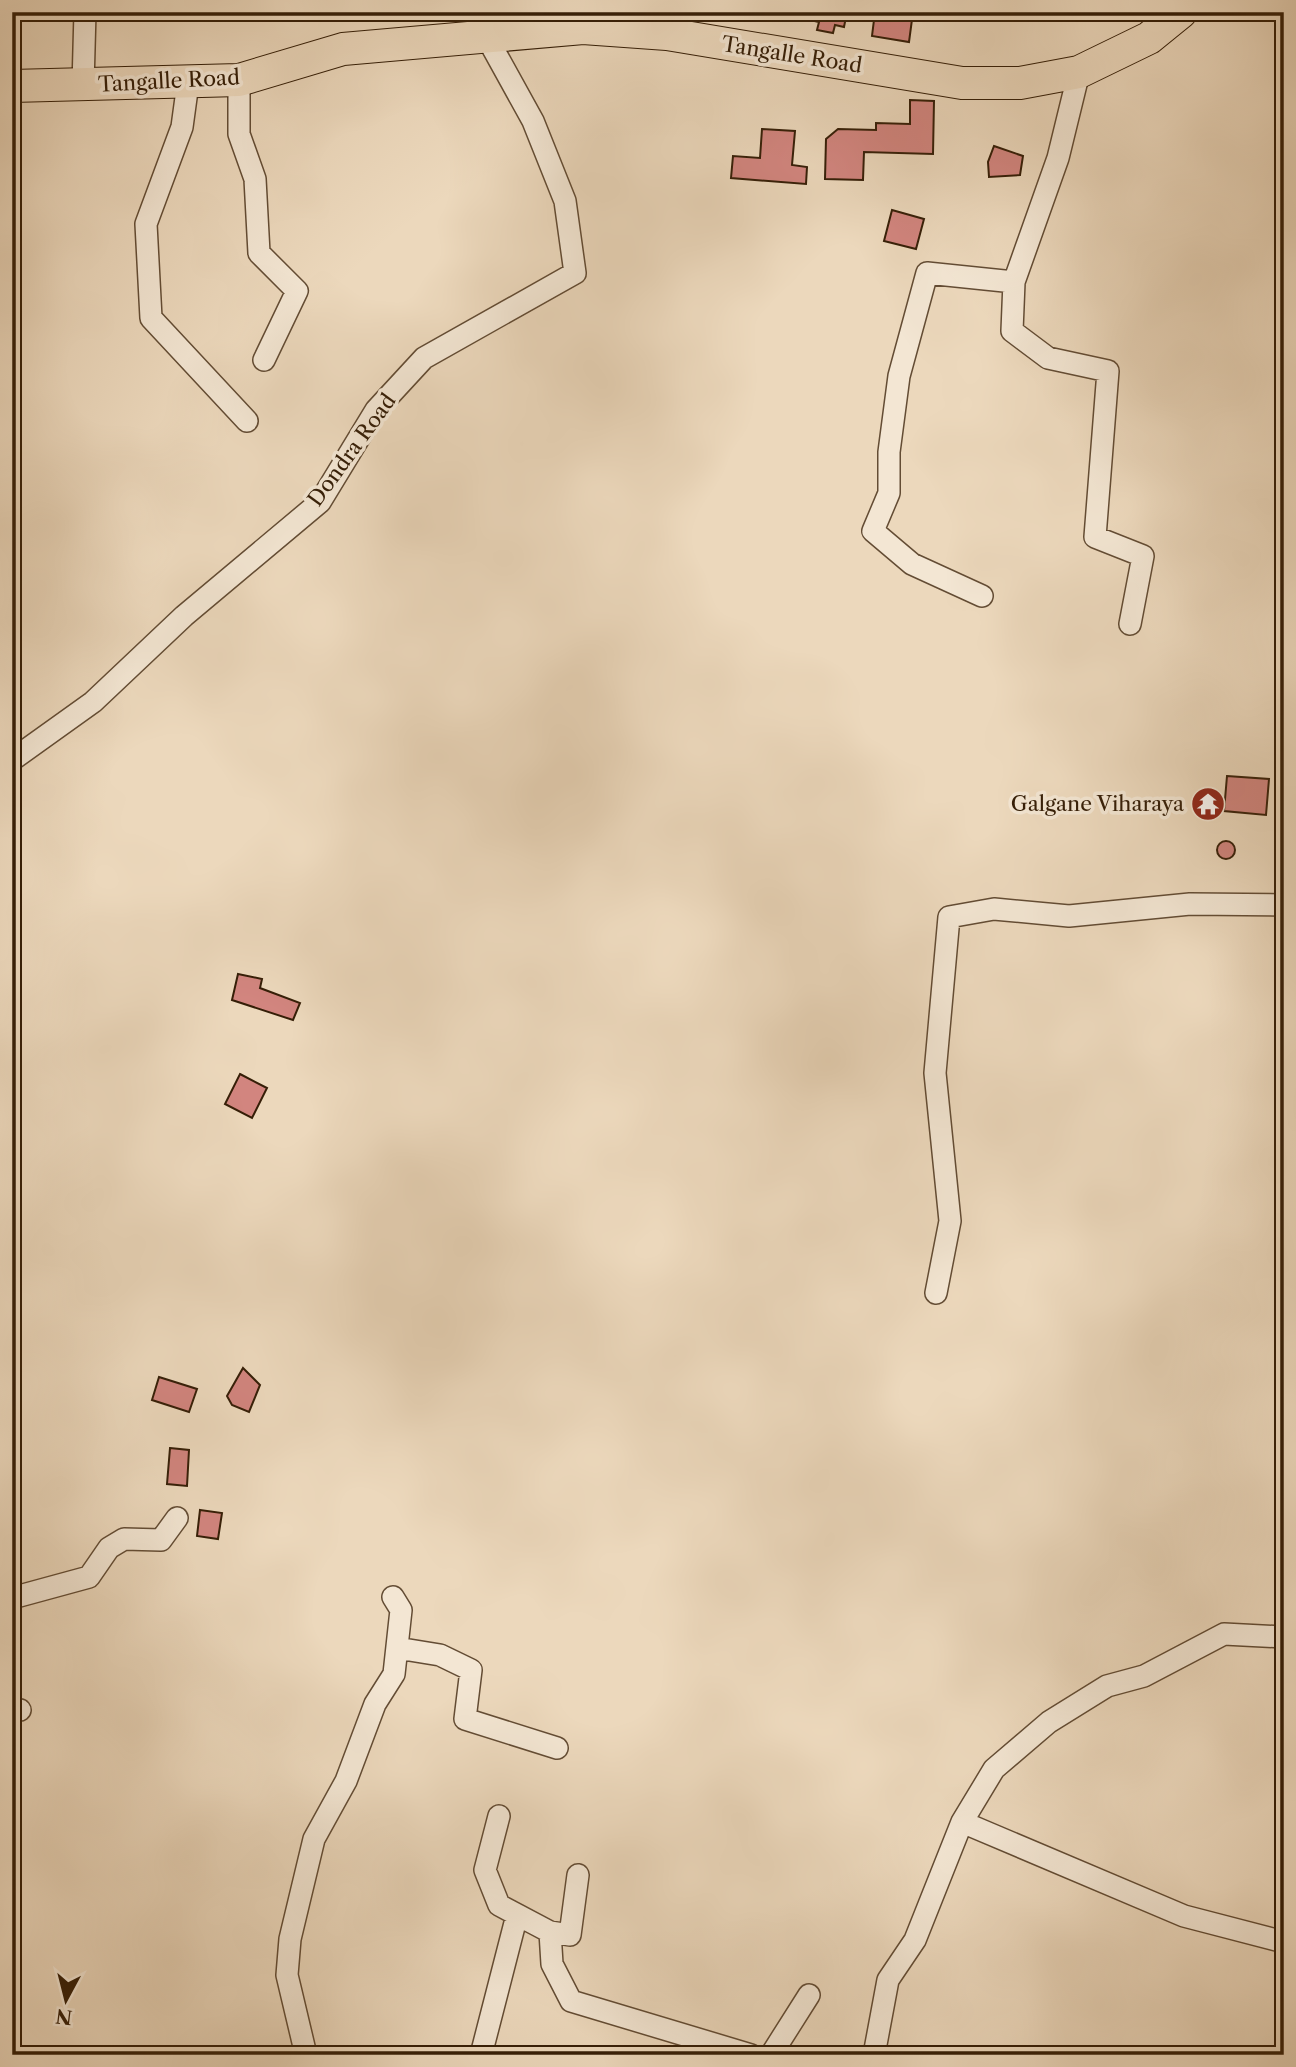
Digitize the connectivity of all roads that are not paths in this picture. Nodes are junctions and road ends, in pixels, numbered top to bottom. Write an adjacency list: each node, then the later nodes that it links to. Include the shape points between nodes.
1 (85, 12): 8 (street)
2 (1181, 12): 5 (highway, Tangalle Road, via 1149,38)
3 (584, 20): 4 (highway, Tangalle Road); 5 (highway, Tangalle Road, via 962,83 1020,83)
4 (486, 36): 6 (highway, Tangalle Road, via 343,49); 15 (street, Dondra Road, via 533,121 565,201 575,273 424,358 376,410 320,502 184,616 93,702)
5 (1080, 72): 10 (street, via 1054,170)
6 (239, 80): 7 (highway, Tangalle Road); 11 (street, via 239,134 255,179 259,253 297,291)
7 (188, 83): 8 (highway, Tangalle Road); 12 (street, via 182,127 146,224 151,318)
8 (83, 85): 9 (highway, Tangalle Road)
9 (12, 86)
10 (1014, 282): 13 (street, via 926,273 899,376 889,493 873,531 912,564); 14 (street, via 1012,331 1048,358 1108,371 1095,537 1143,556)
11 (264, 360)
12 (247, 421)
13 (982, 596)
14 (1130, 624)
15 (12, 761)
16 (1284, 905): 17 (street, via 1190,904 1069,916 994,909 948,918 935,1073 950,1221)
17 (936, 1293)
18 (177, 1518): 20 (street, via 161,1540 124,1539 109,1548 89,1577)
19 (393, 1597): 22 (street, via 401,1610)
20 (12, 1598)
21 (1284, 1637): 25 (street, via 1224,1634 1144,1676 1107,1686 1049,1722 995,1769)
22 (397, 1648): 23 (street, via 440,1655 471,1670 465,1719); 31 (street, via 394,1674 375,1704 346,1781 314,1839 290,1940 287,1975)
23 (557, 1748)
24 (499, 1816): 27 (street, via 485,1870 499,1905)
25 (962, 1822): 29 (street, via 1184,1916); 35 (street, via 915,1940 888,1980)
26 (578, 1875): 28 (street, via 570,1935)
27 (517, 1915): 28 (street); 32 (street)
28 (550, 1932): 33 (street, via 552,1964 571,2001)
29 (1284, 1942)
30 (809, 1995): 34 (street)
31 (306, 2055)
32 (481, 2055)
33 (751, 2055)
34 (771, 2055)
35 (874, 2055)

